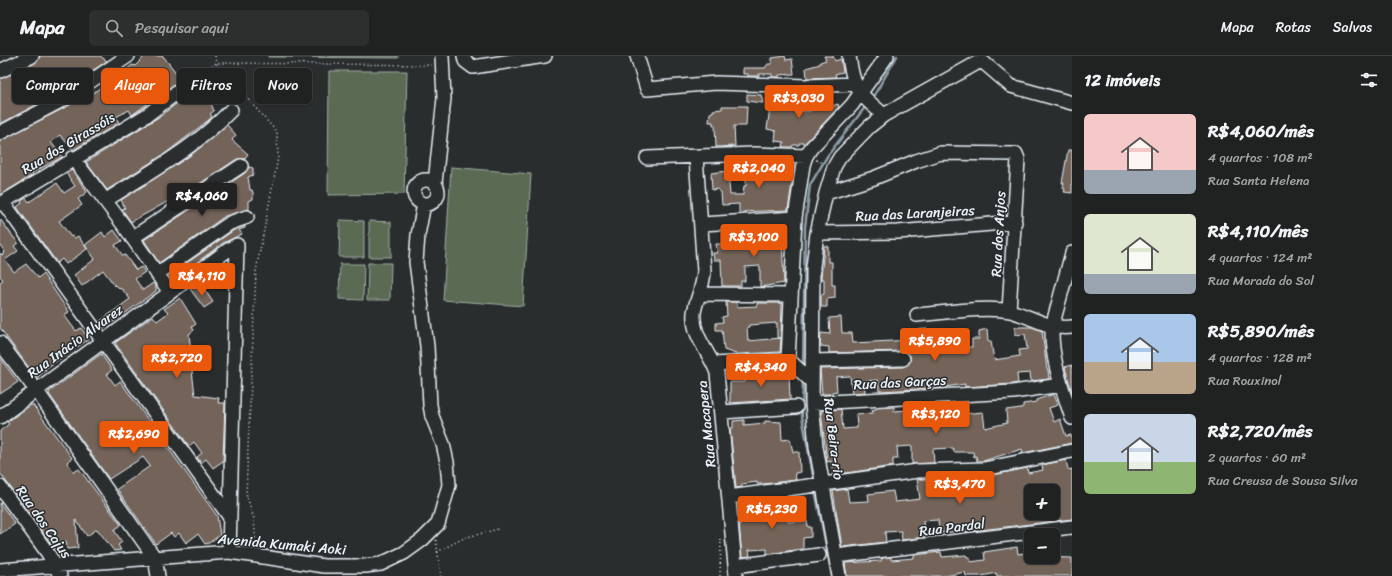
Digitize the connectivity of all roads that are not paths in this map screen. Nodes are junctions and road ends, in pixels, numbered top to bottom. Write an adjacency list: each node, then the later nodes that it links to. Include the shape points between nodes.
1 (32, 56): 11 (street)
2 (128, 56): 17 (street, via 66,98)
3 (464, 56): 8 (street, via 465,61 473,66)
4 (539, 56): 8 (street)
5 (637, 56): 13 (street, via 647,89 716,83 807,86)
6 (849, 56): 13 (street)
7 (888, 56): 13 (street)
8 (507, 59)
9 (986, 59): 14 (street, via 1011,86); 16 (street, Rua Beira-rio)
10 (442, 60): 23 (street, via 444,98)
11 (0, 71)
12 (177, 92): 19 (street, Rua dos Girassóis, via 147,114)
13 (860, 92): 16 (street); 21 (street)
14 (1072, 103)
15 (231, 110): 25 (street, via 191,145)
16 (881, 112): 24 (street, Rua Beira-rio, via 840,157)
17 (0, 132)
18 (696, 157): 20 (street); 21 (street, via 754,154); 31 (street, Rua Macapera)
19 (73, 158): 25 (street); 26 (street, Rua dos Girassóis)
20 (647, 158)
21 (810, 158): 29 (street, via 800,174)
22 (242, 166): 33 (street)
23 (436, 183): 27 (street, via 438,197 432,203); 27 (street, via 425,179 415,186 415,197)
24 (826, 193): 30 (street, Rua dos Anjos, via 941,153 1014,153 1018,159); 32 (street, Rua Beira-rio)
25 (105, 201): 33 (street)
26 (1, 203): 43 (street)
27 (424, 204): 63 (street, Avenida Kumaki Aoki, via 416,262 427,346 430,405 443,444 449,485 438,524 404,553 381,564 324,566)
28 (247, 217): 35 (street, via 230,223)
29 (795, 218): 31 (street); 38 (street)
30 (1015, 222): 32 (street, Rua das Laranjeiras, via 926,230); 39 (street, Rua dos Anjos)
31 (702, 224): 37 (street, Rua Macapera, via 704,271)
32 (817, 233): 46 (street, Rua Beira-rio, via 813,268)
33 (132, 238): 35 (street)
34 (1072, 253): 41 (street)
35 (157, 274): 36 (street)
36 (169, 291): 43 (street, Rua Inácio Alvarez); 61 (street, Rua Inácio Alvarez, via 237,246)
37 (701, 294): 38 (street); 47 (street, Rua Macapera, via 695,310 695,324 701,345)
38 (790, 295): 48 (street)
39 (1009, 311): 40 (street); 41 (street)
40 (917, 315)
41 (1052, 327): 42 (street); 50 (street, via 1053,353)
42 (1072, 327)
43 (103, 341): 51 (street, Rua Inácio Alvarez); 61 (street)
44 (0, 343): 51 (street)
45 (903, 359): 46 (street)
46 (812, 361): 49 (street, Rua Beira-rio)
47 (714, 364): 48 (street); 54 (street, Rua Macapera)
48 (792, 364): 49 (street)
49 (809, 379): 52 (street, Rua Beira-rio)
50 (1061, 385): 52 (street, Rua das Garças, via 1013,392); 56 (street)
51 (36, 390): 55 (street, Rua Inácio Alvarez); 66 (street)
52 (812, 403): 58 (street, Rua Beira-rio)
53 (796, 407): 54 (street)
54 (722, 412): 60 (street, Rua Macapera)
55 (0, 417)
56 (1072, 418)
57 (1072, 451): 58 (street, via 984,469 918,471)
58 (822, 484): 60 (street); 65 (street, Rua Beira-rio)
59 (0, 487): 68 (street, Rua dos Cajus)
60 (729, 497): 69 (street, Rua Macapera)
61 (229, 516): 63 (street)
62 (1072, 528): 65 (street, Rua Pardal)
63 (229, 552): 66 (street, Avenida Kumaki Aoki)
64 (819, 555): 69 (street)
65 (836, 556): 71 (street, Rua Beira-rio)
66 (155, 558): 68 (street, Avenida Kumaki Aoki); 70 (street)
67 (0, 570): 68 (street, Avenida Kumaki Aoki)
68 (58, 571)
69 (735, 571)
70 (158, 576)
71 (840, 576)

